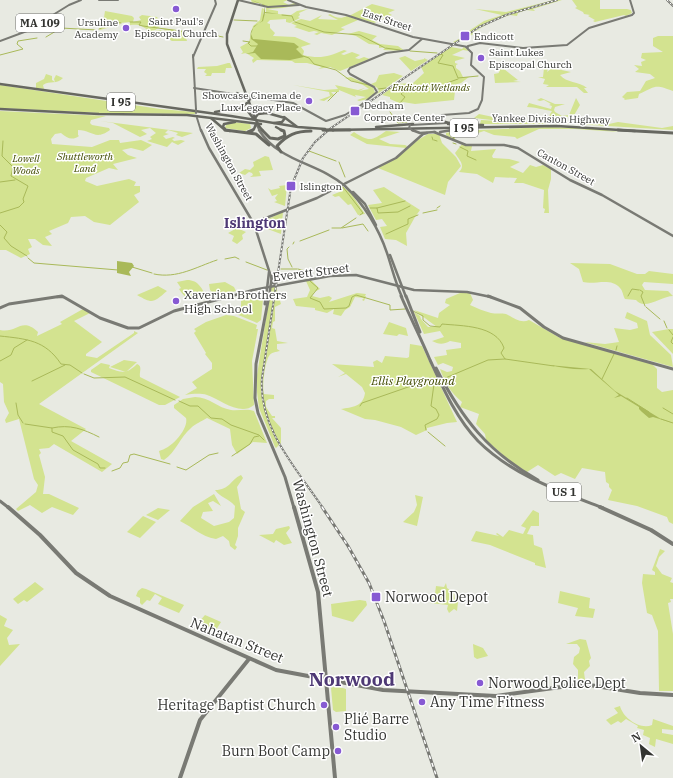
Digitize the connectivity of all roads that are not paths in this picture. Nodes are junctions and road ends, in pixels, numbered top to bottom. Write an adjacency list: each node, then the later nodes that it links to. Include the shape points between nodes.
1 (81, 0): 10 (main road, MA 109, via 27,31)
2 (99, 0): 3 (main road)
3 (118, 0)
4 (215, 0): 13 (main road, Washington Street, via 216,4 193,51)
5 (237, 0): 8 (main road, via 265,8 282,9); 17 (highway, via 227,34 227,44); 17 (highway, via 225,41)
6 (288, 0): 8 (main road, East Street)
7 (630, 0): 11 (main road, East Street, via 634,13 632,15 590,27 567,45 524,48 486,44)
8 (299, 5): 9 (main road, East Street, via 341,14)
9 (422, 39): 11 (main road, East Street); 18 (main road, via 409,50 388,52 350,68 350,74 375,87 377,92 338,120 328,121 299,105)
10 (0, 41)
11 (467, 46): 26 (main road, via 472,56 471,65 484,77 481,104 474,111 444,115)
12 (0, 84): 22 (highway, Yankee Division Highway / I 95)
13 (194, 88): 14 (main road); 15 (main road, Washington Street)
14 (205, 88): 15 (main road); 16 (main road)
15 (195, 92): 22 (main road, Washington Street)
16 (237, 94): 17 (highway)
17 (245, 95): 18 (main road); 19 (highway)
18 (258, 98): 19 (highway, via 250,98)
19 (248, 102): 21 (highway); 22 (highway, via 241,107); 25 (highway)
20 (0, 109): 23 (highway, Yankee Division Highway / I 95)
21 (252, 109): 25 (highway); 34 (highway, via 283,116 295,126)
22 (196, 113): 24 (highway, Yankee Division Highway / I 95); 54 (main road, Washington Street, via 199,128 209,148)
23 (201, 116): 29 (highway, Yankee Division Highway / I 95); 50 (highway, via 214,119 226,130 257,134)
24 (243, 118): 25 (highway, Yankee Division Highway / I 95); 25 (highway, via 232,111 238,108 245,109)
25 (254, 118): 25 (highway, via 266,112 285,119 277,123); 29 (highway, bridge); 34 (highway, Yankee Division Highway / I 95, via 284,126)
26 (440, 120): 27 (main road); 28 (highway); 28 (main road)
27 (436, 122): 28 (main road); 31 (main road)
28 (450, 124): 32 (highway); 42 (main road, bridge, via 453,127)
29 (257, 125): 29 (highway, via 247,132 228,130 223,126 232,122); 30 (highway, Yankee Division Highway / I 95); 30 (highway, via 270,138 278,139 285,136 283,130); 50 (main road, US 1); 51 (main road, via 266,139)
30 (269, 125): 37 (highway, Yankee Division Highway / I 95)
31 (412, 125): 35 (highway); 41 (main road, bridge, via 409,128)
32 (493, 126): 35 (highway, Yankee Division Highway / I 95); 46 (highway, Yankee Division Highway / I 95, via 574,125)
33 (514, 127): 36 (highway, Yankee Division Highway / I 95); 39 (highway, Yankee Division Highway / I 95); 42 (highway)
34 (310, 128): 37 (highway, Yankee Division Highway / I 95)
35 (350, 128): 38 (highway, Yankee Division Highway / I 95)
36 (595, 128): 40 (highway); 45 (highway, Yankee Division Highway / I 95)
37 (324, 129): 38 (highway, Yankee Division Highway / I 95, bridge); 51 (highway, via 291,133 277,145)
38 (334, 129): 39 (highway, Yankee Division Highway / I 95)
39 (354, 130): 41 (highway)
40 (615, 130)
41 (413, 131): 47 (main road); 49 (main road, via 419,135)
42 (450, 131): 43 (main road); 48 (main road, via 445,133)
43 (434, 132): 47 (main road); 48 (main road, Canton Street)
44 (640, 132): 45 (highway)
45 (666, 132): 46 (highway, Yankee Division Highway / I 95)
46 (673, 132)
47 (427, 133): 49 (main road)
48 (446, 136): 55 (main road, Canton Street, via 452,141 468,145 504,145 518,148 570,180 602,195)
49 (418, 138): 54 (main road, bridge, via 396,158 317,198)
50 (269, 145): 53 (main road, US 1, via 285,156 340,182)
51 (281, 152): 52 (main road, US 1, via 338,180)
52 (365, 205): 53 (main road); 56 (main road, US 1)
53 (361, 206): 56 (main road, US 1, via 378,232)
54 (253, 223): 57 (main road, Washington Street)
55 (673, 236)
56 (392, 263): 59 (main road, US 1); 64 (main road, US 1)
57 (269, 271): 58 (main road, Washington Street); 62 (main road, Washington Street)
58 (272, 276): 61 (main road, Washington Street, via 273,283); 62 (main road)
59 (394, 278): 60 (main road, via 393,282); 63 (main road, US 1)
60 (386, 282): 61 (main road, Everett Street, via 364,276 342,275); 63 (main road, Everett Street)
61 (278, 284): 62 (main road, Everett Street)
62 (269, 286): 65 (main road, Everett Street); 67 (main road); 70 (main road)
63 (397, 286): 64 (main road, Everett Street); 71 (main road, US 1)
64 (402, 287): 66 (main road, Everett Street); 68 (main road, US 1)
65 (259, 288): 67 (main road); 69 (main road, Everett Street, via 174,311 148,325 136,328 128,328 100,318 62,296 9,304)
66 (414, 290): 68 (main road, via 407,291); 72 (main road, Everett Street, via 484,294 520,308 559,336)
67 (266, 291): 70 (main road)
68 (405, 295): 71 (main road, US 1)
69 (0, 308)
70 (265, 308): 79 (main road, Washington Street, via 255,395 258,413 286,479 318,591)
71 (409, 310): 73 (main road, US 1)
72 (673, 369)
73 (441, 379): 74 (main road, US 1, via 453,402); 75 (main road, US 1, via 454,411)
74 (470, 425): 75 (main road); 77 (main road, US 1, via 492,450 526,474 622,512)
75 (465, 427): 77 (main road, US 1, via 491,453 521,474 624,516)
76 (0, 501): 78 (main road, Nahatan Street, via 40,535 76,573 110,596)
77 (673, 542)
78 (249, 659): 79 (main road, Nahatan Street, via 276,670); 83 (main road, via 200,720)
79 (327, 680): 80 (main road, Nahatan Street); 81 (main road, Washington Street)
80 (340, 683): 81 (main road, via 331,684); 82 (main road, Nahatan Street, via 381,689 490,696 507,696 578,684)
81 (328, 689): 84 (main road, Washington Street)
82 (673, 695)
83 (180, 778)
84 (335, 778)

